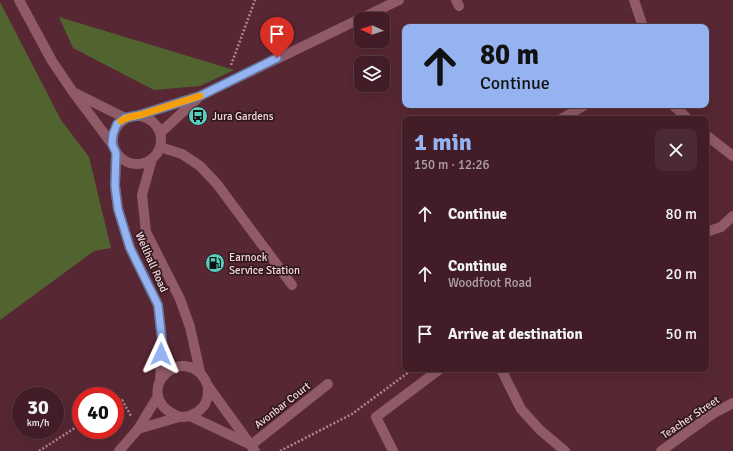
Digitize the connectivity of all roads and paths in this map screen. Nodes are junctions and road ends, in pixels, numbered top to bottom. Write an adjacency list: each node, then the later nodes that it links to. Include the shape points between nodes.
1 (19, 0): 8 (street, via 52,61)
2 (256, 0): 7 (path)
3 (399, 0): 5 (street)
4 (634, 0): 6 (street)
5 (382, 4): 7 (street)
6 (642, 24)
7 (224, 84): 9 (street)
8 (73, 92): 15 (street); 19 (street)
9 (200, 96): 12 (street); 16 (street)
10 (580, 108): 13 (street)
11 (676, 108): 14 (street)
12 (140, 115): 15 (street); 16 (street, via 153,121)
13 (566, 116)
14 (685, 116)
15 (125, 118): 19 (street, via 117,124 113,134)
16 (160, 133): 18 (street)
17 (709, 137): 20 (street)
18 (160, 147): 21 (street); 24 (street, via 182,154 200,166 217,184)
19 (114, 149): 21 (street, via 123,161 133,164 143,164); 29 (street, Wellhall Road, via 118,209 130,248 158,305 162,341)
20 (733, 156)
21 (152, 159): 25 (street, Wellhall Road, via 142,195 146,232 180,299 190,327)
22 (733, 216): 23 (street, via 721,227)
23 (709, 231)
24 (292, 285)
25 (200, 372): 29 (street, via 182,366 173,368 165,373); 31 (street)
26 (409, 372): 42 (path, via 352,414)
27 (436, 372): 43 (street, via 376,417)
28 (502, 372): 44 (street, via 521,409 540,430)
29 (160, 381): 32 (street, via 157,388)
30 (328, 384): 39 (street, Avonbar Court)
31 (208, 386): 35 (street, via 207,399 200,410); 39 (street)
32 (158, 396): 36 (street, via 165,410); 37 (street)
33 (733, 403): 45 (street, Teacher Street, via 714,413)
34 (124, 404): 37 (path)
35 (190, 416): 36 (street); 39 (street)
36 (179, 417): 37 (street)
37 (138, 429): 41 (street)
38 (72, 430): 40 (path)
39 (253, 448)
40 (39, 451)
41 (119, 451)
42 (280, 451)
43 (393, 451)
44 (565, 451)
45 (661, 451)

